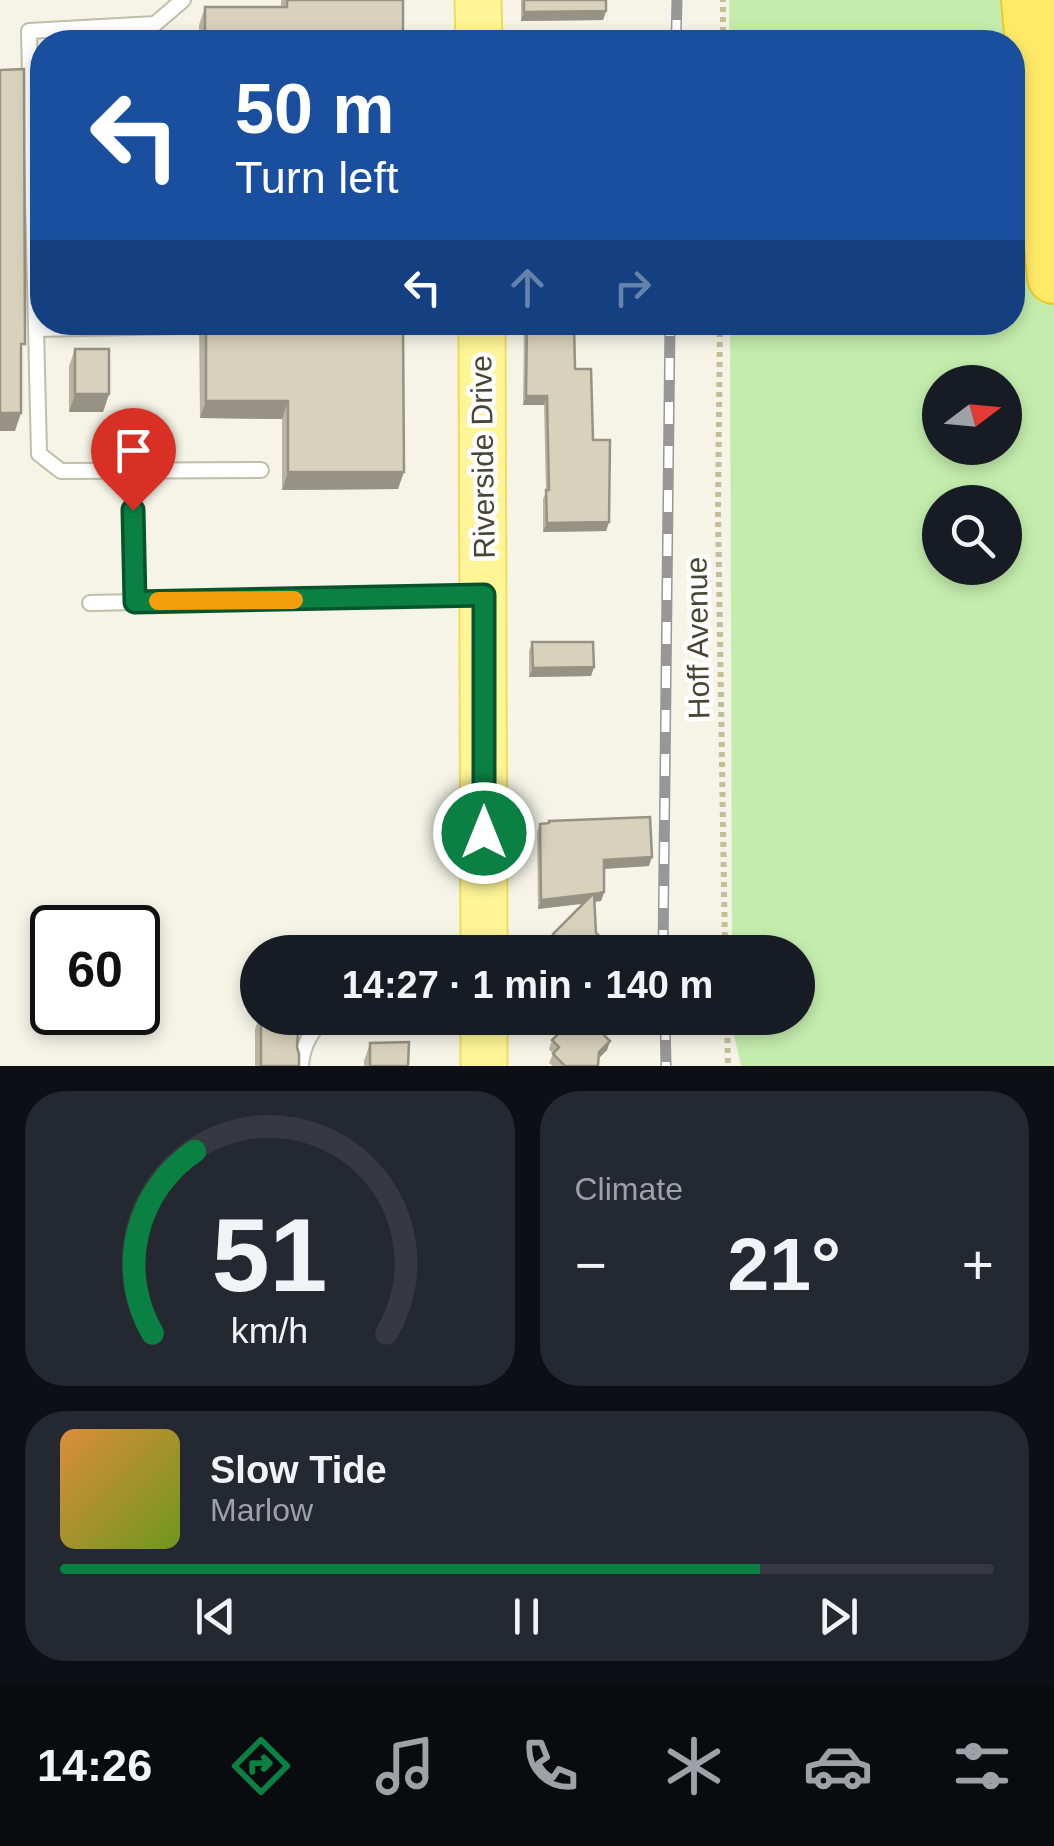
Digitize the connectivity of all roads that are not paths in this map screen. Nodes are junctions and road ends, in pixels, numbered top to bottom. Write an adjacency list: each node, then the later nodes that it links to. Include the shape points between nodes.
1 (183, 0): 4 (lane, via 155,24)
2 (478, 0): 5 (main road)
3 (1028, 0): 6 (highway)
4 (48, 30)
5 (479, 30)
6 (1054, 277)
7 (36, 335): 9 (lane, via 39,454 61,471)
8 (482, 335): 11 (main road, Riverside Drive)
9 (261, 470)
10 (133, 510): 13 (lane)
11 (484, 595): 13 (lane); 14 (main road, Riverside Drive)
12 (90, 602): 13 (lane)
13 (135, 602)
14 (484, 935)
15 (312, 1035): 17 (lane)
16 (484, 1035): 18 (main road)
17 (302, 1066)
18 (484, 1066)

